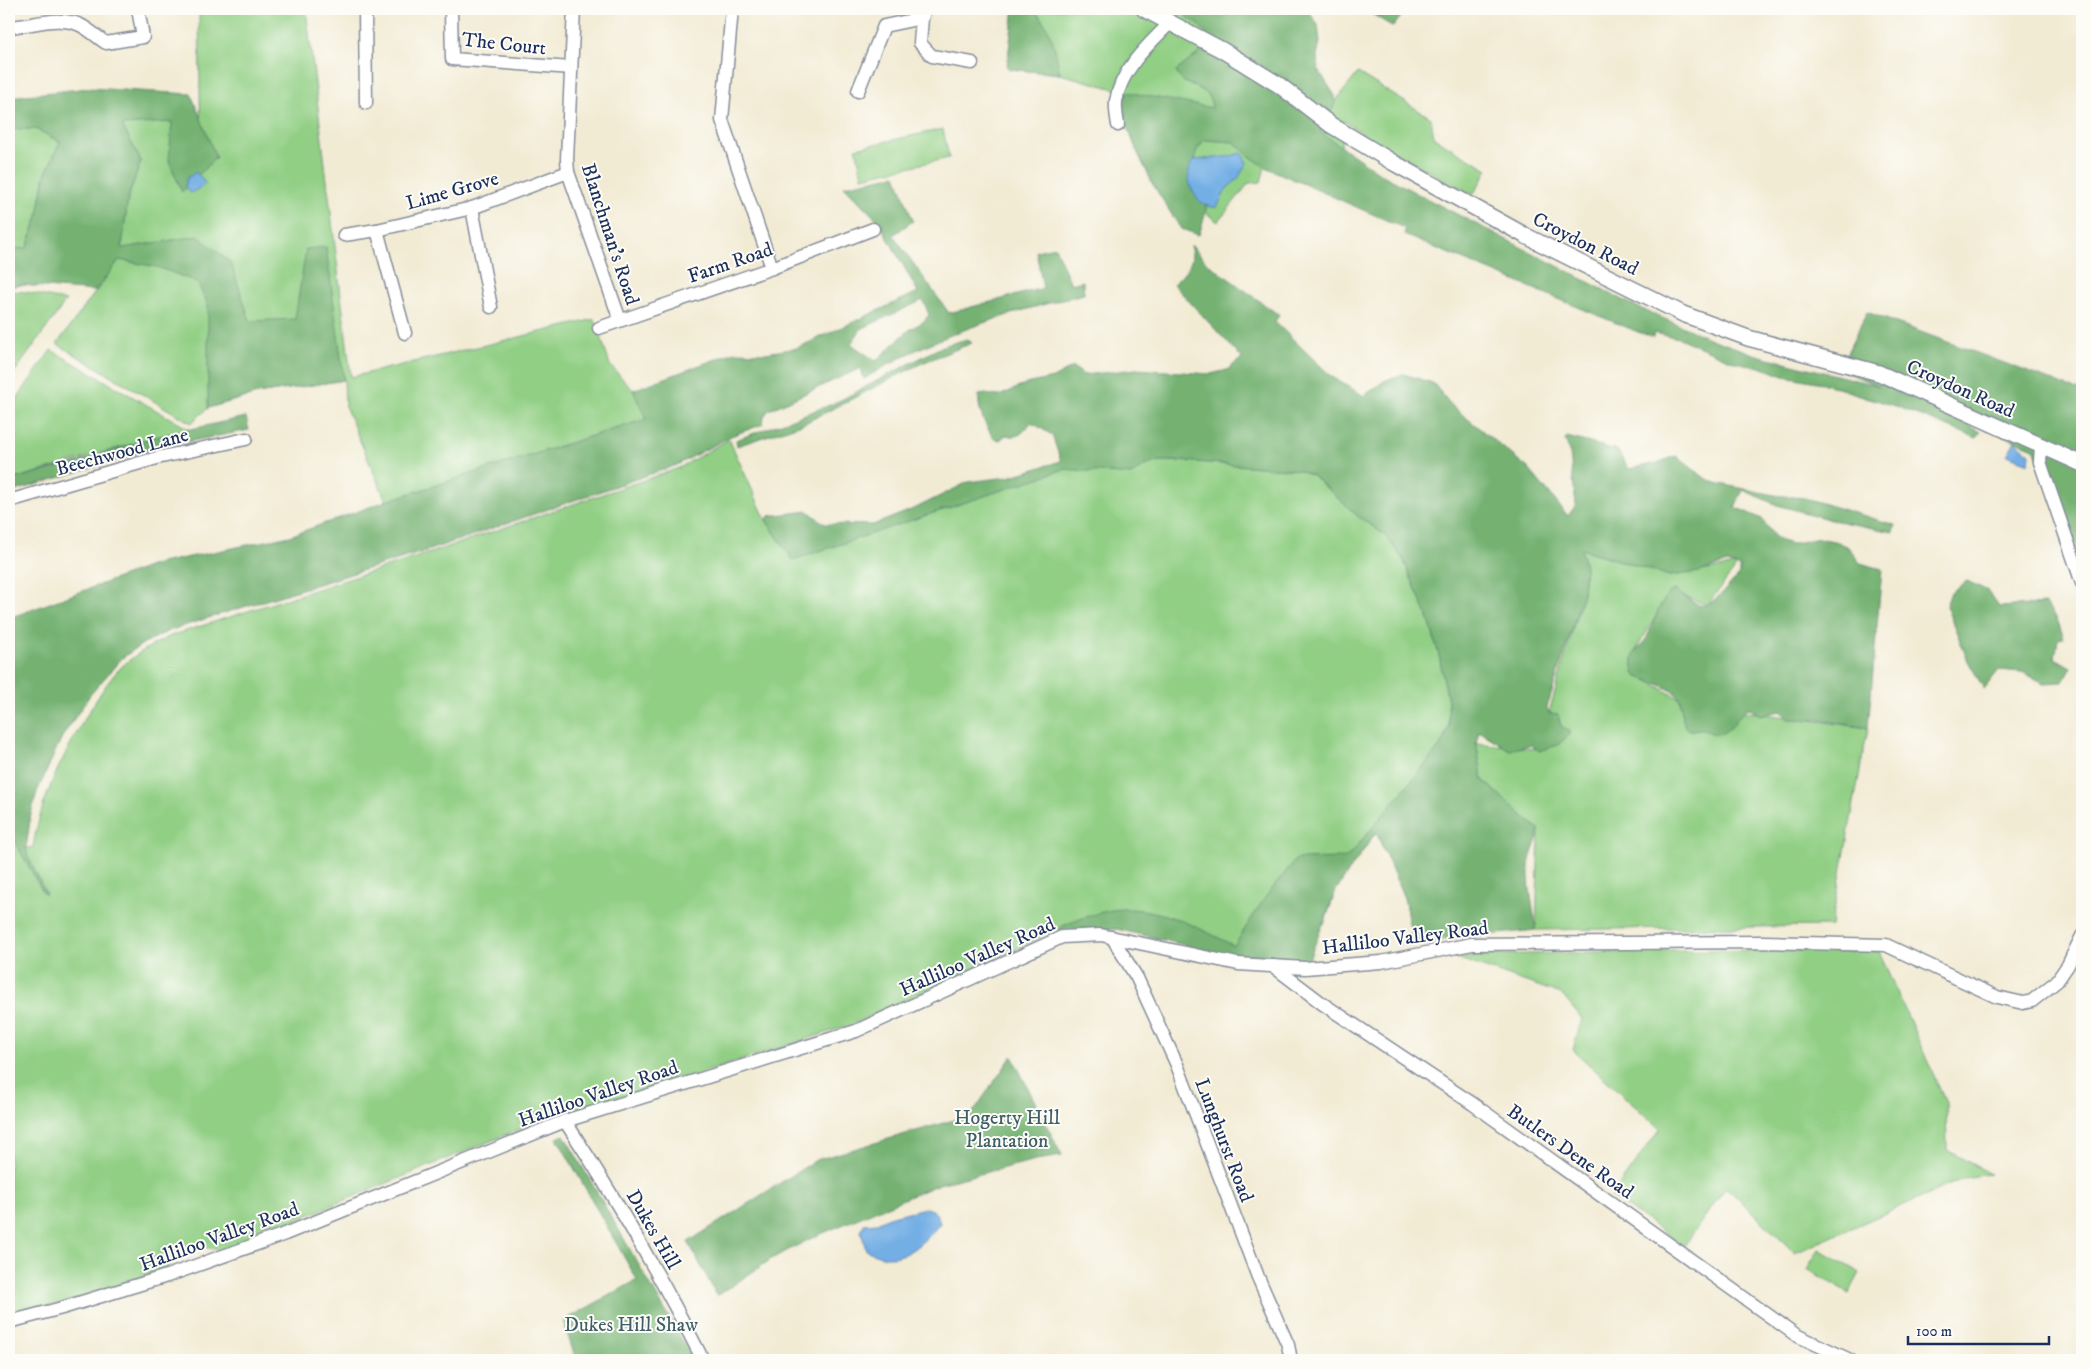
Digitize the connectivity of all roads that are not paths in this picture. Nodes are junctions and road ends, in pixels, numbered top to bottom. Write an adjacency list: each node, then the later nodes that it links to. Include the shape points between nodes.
1 (138, 9): 9 (street, via 143,37 106,43 80,25 55,19)
2 (365, 9): 13 (street)
3 (451, 9): 11 (street, The Court, via 452,59)
4 (574, 9): 11 (street, Blanchman's Road)
5 (732, 9): 20 (street, via 722,120)
6 (1144, 9): 8 (main road, Croydon Road)
7 (923, 13): 10 (street, via 920,43 932,56); 12 (street, via 884,26)
8 (1171, 22): 14 (street, via 1143,50 1124,78 1116,102); 26 (main road, Croydon Road, via 1279,85 1331,125 1394,163 1526,236 1683,314 1748,338 1879,373)
9 (9, 27)
10 (972, 63)
11 (571, 68): 15 (street, Blanchman's Road)
12 (858, 91)
13 (366, 103)
14 (1118, 125)
15 (568, 172): 16 (street, Lime Grove); 22 (street, Blanchman's Road)
16 (472, 208): 18 (street, Lime Grove); 21 (street)
17 (873, 229): 20 (street, Farm Road)
18 (377, 230): 19 (street, Lime Grove); 24 (street)
19 (344, 235)
20 (772, 268): 22 (street, Farm Road)
21 (491, 307)
22 (620, 320): 23 (street, Farm Road)
23 (599, 328)
24 (405, 332)
25 (246, 439): 28 (street, Beechwood Lane, via 158,458)
26 (2042, 446): 27 (main road, Croydon Road); 29 (street, via 2040,462)
27 (2082, 464)
28 (9, 501)
29 (2082, 583)
30 (2082, 936): 32 (street, Halliloo Valley Road, via 2057,981 2032,1001 2023,1002 1997,997 1886,945 1764,942 1472,944 1381,962 1305,968)
31 (1112, 938): 32 (street, Halliloo Valley Road, via 1230,962); 33 (street, Halliloo Valley Road, via 1078,935 1050,940 856,1031); 36 (street, Lunghurst Road, via 1137,978 1177,1065 1258,1277 1288,1345)
32 (1273, 966): 37 (street, Butlers Dene Road, via 1323,1004 1473,1104 1796,1335)
33 (565, 1121): 34 (street, Halliloo Valley Road, via 276,1237 159,1278); 35 (street, Dukes Hill, via 661,1278)
34 (9, 1322)
35 (703, 1360)
36 (1291, 1360)
37 (1850, 1360)

